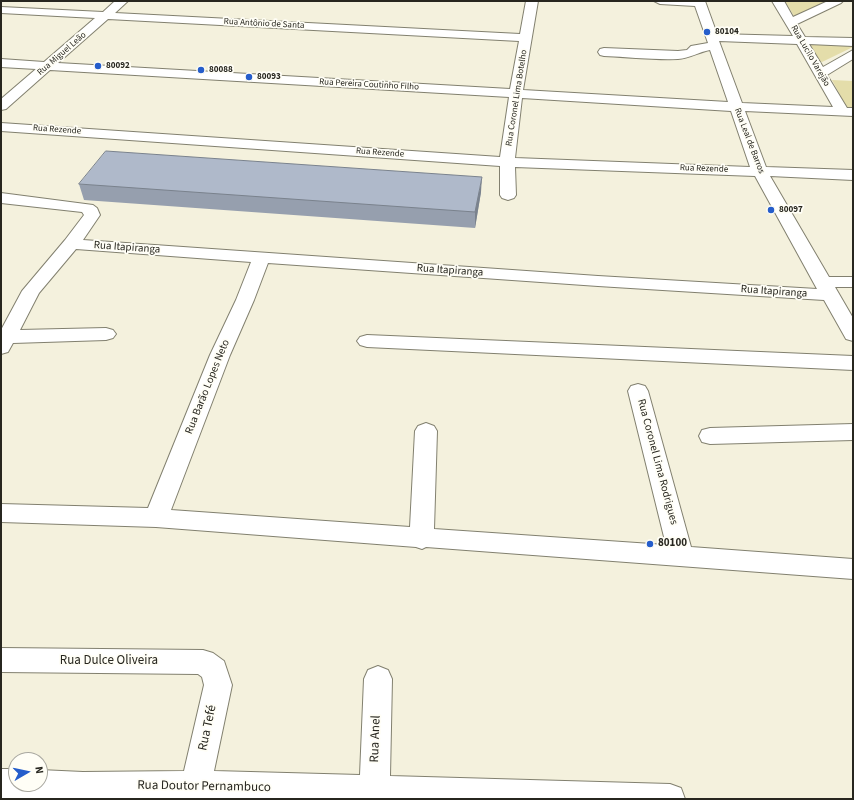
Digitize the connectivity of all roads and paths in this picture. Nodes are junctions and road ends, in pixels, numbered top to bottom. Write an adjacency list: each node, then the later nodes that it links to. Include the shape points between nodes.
1 (122, 1): 8 (street, Rua Miguel Leão)
2 (532, 1): 10 (street, Rua Coronel Lima Botelho)
3 (660, 1): 6 (street)
4 (778, 1): 9 (street, Rua Lucilo Varejão)
5 (837, 1): 9 (street)
6 (699, 2): 12 (street, Rua Leal de Barros)
7 (1, 10): 8 (street, Rua Antônio de Santa)
8 (106, 16): 10 (street, Rua Antônio de Santa); 17 (street, Rua Miguel Leão)
9 (791, 23): 11 (street, Rua Lucilo Varejão)
10 (526, 38): 19 (street, Rua Coronel Lima Botelho)
11 (800, 40): 12 (street); 13 (street); 18 (street, Rua Lucilo Varejão)
12 (713, 42): 14 (street, via 691,53 678,55); 21 (street, Rua Leal de Barros)
13 (853, 42)
14 (604, 52)
15 (853, 54): 18 (street)
16 (1, 63): 17 (street, Rua Pereira Coutinho Filho)
17 (49, 66): 19 (street, Rua Pereira Coutinho Filho); 20 (street, Rua Miguel Leão)
18 (820, 74): 22 (street, Rua Lucilo Varejão)
19 (516, 94): 21 (street, Rua Pereira Coutinho Filho); 24 (street, Rua Coronel Lima Botelho)
20 (1, 106)
21 (737, 107): 22 (street, Rua Pereira Coutinho Filho); 25 (street, Rua Leal de Barros)
22 (847, 112)
23 (1, 127): 24 (street, Rua Rezende)
24 (507, 162): 25 (street, Rua Rezende); 27 (street, Rua Coronel Lima Botelho)
25 (760, 172): 26 (street, Rua Rezende); 32 (street, Rua Leal de Barros)
26 (853, 175)
27 (508, 195)
28 (1, 198): 29 (street, via 87,208 92,215)
29 (71, 244): 30 (street, Rua Itapiranga); 36 (street, via 31,291)
30 (262, 257): 32 (street, Rua Itapiranga, via 598,281); 43 (street, Rua Barão Lopes Neto, via 246,300 220,355)
31 (853, 282): 32 (street, Rua Itapiranga)
32 (827, 289): 34 (street, Rua Leal de Barros)
33 (106, 334): 36 (street)
34 (853, 335)
35 (367, 341): 37 (street)
36 (4, 343)
37 (853, 363)
38 (638, 391): 45 (street, Rua Coronel Lima Rodrigues)
39 (426, 431): 44 (street)
40 (853, 432): 41 (street)
41 (710, 436)
42 (1, 513): 43 (street)
43 (156, 518): 44 (street)
44 (422, 539): 45 (street)
45 (681, 556): 46 (street)
46 (853, 569)
47 (1, 660): 48 (street, Rua Dulce Oliveira, via 203,662)
48 (214, 670): 51 (street, Rua Tefé, via 218,685)
49 (378, 679): 53 (street, Rua Anel)
50 (1, 784): 52 (street, Rua Doutor Pernambuco)
51 (196, 786): 52 (street, Rua Doutor Pernambuco); 53 (street, Rua Doutor Pernambuco)
52 (81, 793)
53 (374, 795): 54 (street, Rua Doutor Pernambuco)
54 (670, 799)

